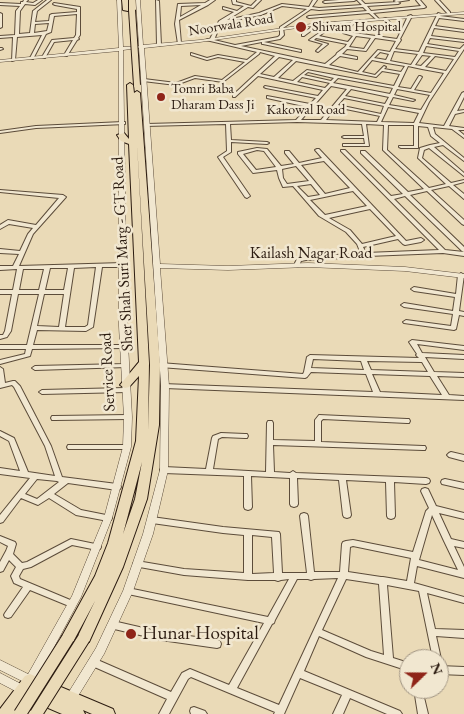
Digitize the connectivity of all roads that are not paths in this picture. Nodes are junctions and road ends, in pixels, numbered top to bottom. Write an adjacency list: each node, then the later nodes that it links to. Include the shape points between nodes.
1 (40, 0): 22 (street, via 34,4)
2 (49, 0): 54 (street, via 35,12)
3 (67, 0): 26 (street)
4 (119, 0): 92 (street, Service Road)
5 (126, 0): 35 (main road)
6 (132, 0): 35 (main road)
7 (138, 0): 87 (street)
8 (213, 0): 25 (street)
9 (234, 0): 27 (street, via 234,3)
10 (259, 0): 28 (street)
11 (315, 0): 31 (street)
12 (342, 0): 13 (street); 21 (street)
13 (354, 0)
14 (359, 0): 29 (street)
15 (407, 0): 19 (street)
16 (418, 0): 34 (street, via 424,7)
17 (437, 0): 40 (street)
18 (157, 1): 83 (street)
19 (396, 1): 29 (street); 34 (street)
20 (8, 2): 22 (street); 23 (street); 36 (street)
21 (325, 2)
22 (23, 3): 68 (street, via 18,11)
23 (0, 4)
24 (55, 4): 26 (street)
25 (207, 4): 46 (street); 46 (street, via 179,5)
26 (61, 5): 39 (street, via 79,7)
27 (247, 6): 28 (street); 37 (street)
28 (254, 6): 32 (street)
29 (364, 6): 33 (street); 38 (street)
30 (224, 8): 37 (street)
31 (310, 8): 32 (street, via 288,5); 33 (street); 61 (street)
32 (271, 9): 51 (street, via 244,19)
33 (330, 9): 42 (street)
34 (404, 9): 38 (street); 44 (street)
35 (129, 10): 124 (main road)
36 (1, 12): 59 (street)
37 (238, 12): 51 (street)
38 (370, 12): 42 (street); 47 (street)
39 (78, 13): 50 (street, via 52,15); 74 (street)
40 (449, 13): 41 (street, Noorwala Road); 43 (street, Noorwala Road)
41 (464, 13)
42 (335, 15): 45 (street); 52 (street)
43 (438, 15): 44 (street, Noorwala Road); 49 (street); 60 (street)
44 (411, 16): 48 (street, Noorwala Road); 57 (street)
45 (309, 18)
46 (178, 19): 81 (street)
47 (377, 19): 48 (street, Noorwala Road); 53 (street, Noorwala Road)
48 (385, 19): 58 (street)
49 (464, 20)
50 (51, 22): 54 (street); 64 (street, via 49,32)
51 (220, 22): 75 (street)
52 (342, 22): 53 (street, Noorwala Road); 55 (street, Noorwala Road)
53 (353, 22): 67 (street, via 345,33)
54 (33, 23): 65 (street)
55 (336, 23): 56 (street, Noorwala Road); 70 (street)
56 (318, 24): 61 (street, Noorwala Road); 66 (street)
57 (406, 25): 58 (street); 63 (street)
58 (392, 26): 63 (street)
59 (0, 27)
60 (433, 27): 62 (street); 72 (street)
61 (281, 28): 73 (street); 75 (street, Noorwala Road)
62 (464, 31)
63 (402, 32): 76 (street)
64 (44, 34): 65 (street); 102 (street)
65 (32, 35): 68 (street)
66 (303, 35)
67 (355, 35): 71 (street); 82 (street)
68 (16, 36): 69 (street); 107 (street)
69 (0, 37)
70 (316, 37): 82 (street); 110 (street, via 311,40 326,45)
71 (374, 37): 76 (street); 89 (street, via 365,50)
72 (429, 37): 77 (street); 86 (street)
73 (279, 38): 79 (street); 85 (street)
74 (77, 39): 98 (street); 101 (street, via 53,41)
75 (210, 40): 78 (street, Noorwala Road); 84 (street)
76 (399, 40): 93 (street)
77 (464, 41)
78 (196, 42): 81 (street, Noorwala Road); 84 (street)
79 (258, 42): 85 (street); 88 (street)
80 (300, 42): 91 (street)
81 (179, 43): 83 (street, Noorwala Road)
82 (350, 43): 89 (street)
83 (160, 45): 87 (street, Noorwala Road)
84 (226, 45): 88 (street)
85 (271, 45): 91 (street)
86 (425, 45): 90 (street); 95 (street)
87 (142, 47): 92 (street, Noorwala Road); 124 (street)
88 (232, 47): 94 (street)
89 (346, 48): 97 (street)
90 (463, 48): 104 (street)
91 (293, 49): 105 (street, via 300,51)
92 (121, 51): 98 (street); 109 (street); 149 (street, Service Road)
93 (393, 51): 95 (street); 106 (street, via 379,51); 111 (street)
94 (258, 53): 100 (street); 108 (street)
95 (421, 53): 99 (street); 113 (street)
96 (192, 54): 108 (street, via 207,59 218,56)
97 (338, 54): 103 (street); 112 (street)
98 (66, 55): 101 (street)
99 (434, 55): 104 (street); 114 (street)
100 (277, 56): 105 (street); 118 (street)
101 (44, 57): 102 (street)
102 (32, 58): 107 (street)
103 (356, 58)
104 (456, 58): 115 (street)
105 (293, 59): 110 (street); 122 (street)
106 (371, 59): 111 (street); 116 (street)
107 (13, 60): 109 (street)
108 (248, 61): 124 (street, via 221,82 195,77 176,84)
109 (0, 62)
110 (310, 62): 112 (street)
111 (387, 62): 113 (street)
112 (326, 66): 116 (street)
113 (409, 66): 114 (street); 117 (street)
114 (422, 68): 115 (street)
115 (446, 72): 130 (street)
116 (359, 73): 117 (street, via 376,76 383,68)
117 (402, 73): 126 (street)
118 (257, 75): 122 (street); 131 (street)
119 (301, 76): 120 (street, via 309,71); 123 (street); 125 (street)
120 (337, 77): 125 (street); 126 (street)
121 (420, 77): 129 (street)
122 (275, 79): 123 (street); 134 (street, via 264,88)
123 (294, 82): 128 (street)
124 (137, 83): 153 (street); 164 (main road, Sher Shah Suri Marg - GT Road); 179 (main road, Sher Shah Suri Marg - GT Road)
125 (331, 83): 127 (street); 128 (street)
126 (394, 87): 129 (street); 132 (street)
127 (350, 88): 132 (street); 135 (street)
128 (326, 89): 134 (street)
129 (412, 90): 130 (street)
130 (432, 94): 142 (street)
131 (234, 96)
132 (390, 96): 137 (street); 138 (street)
133 (463, 96): 143 (street)
134 (319, 97): 139 (street)
135 (344, 97): 138 (street); 140 (street)
136 (268, 98): 139 (street)
137 (413, 100)
138 (386, 105): 142 (street); 144 (street)
139 (311, 106): 145 (street)
140 (336, 106): 144 (street); 146 (street)
141 (464, 111): 143 (street)
142 (422, 112): 152 (street)
143 (453, 113): 155 (street)
144 (381, 115): 148 (street)
145 (297, 121): 146 (street, Kakowal Road); 150 (street, Kakowal Road)
146 (322, 122): 147 (street, Kakowal Road)
147 (364, 122): 148 (street, Kakowal Road); 161 (street)
148 (379, 122): 151 (street, Kakowal Road)
149 (123, 123): 158 (street); 159 (street, Service Road)
150 (228, 123): 153 (street, Kakowal Road); 163 (street)
151 (386, 123): 152 (street, Kakowal Road); 185 (street, via 385,150)
152 (416, 124): 154 (street, Kakowal Road); 169 (street, via 416,148)
153 (147, 125): 179 (street)
154 (430, 125): 155 (street, Kakowal Road); 166 (street, via 433,135)
155 (446, 127): 156 (street, Kakowal Road)
156 (452, 128): 157 (street, Kakowal Road); 162 (street)
157 (464, 129)
158 (0, 132)
159 (121, 134): 164 (main road); 207 (street, Service Road)
160 (344, 137): 161 (street)
161 (366, 137): 167 (street, via 366,146)
162 (464, 137)
163 (228, 141): 165 (street); 188 (street, via 229,152 220,157)
164 (133, 142): 237 (main road, Sher Shah Suri Marg - GT Road)
165 (267, 143)
166 (444, 144): 168 (street); 175 (street)
167 (345, 145)
168 (430, 146): 178 (street); 182 (street, via 422,149 420,158)
169 (401, 147)
170 (317, 150): 174 (street)
171 (342, 151): 191 (street)
172 (287, 152): 176 (street)
173 (363, 152): 187 (street)
174 (325, 159): 176 (street); 184 (street)
175 (464, 160)
176 (298, 165): 177 (street); 181 (street)
177 (278, 168): 177 (street, via 254,172 240,153 263,149); 183 (street, via 283,185)
178 (464, 175)
179 (146, 177): 209 (street); 237 (main road, Sher Shah Suri Marg - GT Road)
180 (464, 181): 182 (street)
181 (313, 182): 183 (street); 189 (street)
182 (450, 184): 185 (street); 190 (street)
183 (295, 186): 192 (street)
184 (353, 189): 189 (street); 193 (street)
185 (428, 189): 187 (street); 195 (street)
186 (0, 191): 197 (street, via 63,197)
187 (407, 194): 191 (street); 201 (street)
188 (248, 196)
189 (324, 196): 192 (street)
190 (464, 197)
191 (390, 198): 202 (street)
192 (307, 199): 194 (street)
193 (370, 207): 194 (street); 198 (street)
194 (324, 217): 200 (street, via 345,228)
195 (464, 223)
196 (1, 225): 197 (street, via 10,222)
197 (37, 227): 204 (street)
198 (399, 237): 199 (street, via 406,244); 200 (street)
199 (421, 240)
200 (361, 246): 206 (street)
201 (463, 247)
202 (443, 251): 205 (street); 206 (street)
203 (0, 252): 204 (street)
204 (22, 252): 211 (street)
205 (464, 254)
206 (365, 256): 208 (street, via 303,259)
207 (123, 265): 210 (street); 230 (street, Service Road)
208 (297, 265): 209 (street, Kailash Nagar Road, via 228,268); 215 (street, Kailash Nagar Road, via 398,269)
209 (157, 266): 237 (street)
210 (99, 267): 213 (street); 227 (street, via 91,326 86,329)
211 (18, 268): 212 (street); 214 (street); 220 (street)
212 (47, 268): 213 (street); 218 (street)
213 (71, 268): 219 (street)
214 (0, 269)
215 (462, 276): 221 (street)
216 (414, 289): 221 (street)
217 (0, 292): 220 (street)
218 (43, 292): 219 (street); 220 (street); 226 (street)
219 (67, 292): 227 (street)
220 (14, 293): 228 (street, via 8,331)
221 (458, 296): 223 (street)
222 (404, 305): 223 (street)
223 (456, 312): 224 (street); 225 (street, via 453,329)
224 (464, 314)
225 (406, 322)
226 (35, 328): 227 (street); 229 (street)
227 (62, 328)
228 (2, 337): 231 (street)
229 (30, 346): 230 (street); 231 (street); 236 (street, via 26,357)
230 (124, 347): 238 (street, Service Road)
231 (0, 348)
232 (464, 348): 234 (street, via 412,342)
233 (464, 357): 234 (street)
234 (421, 358): 235 (street); 243 (street)
235 (363, 359): 241 (street, via 310,357); 242 (street)
236 (0, 362)
237 (154, 364): 241 (street, via 305,376); 246 (street); 247 (main road); 340 (main road, bridge, via 142,441 101,577 68,638); 341 (main road, bridge, via 154,426 141,499 117,567 84,638)
238 (125, 366): 239 (street); 247 (street, Service Road)
239 (35, 368)
240 (0, 369): 245 (street)
241 (307, 370): 242 (street)
242 (367, 372): 243 (street); 249 (street)
243 (431, 373): 244 (street); 250 (street)
244 (464, 375)
245 (1, 386): 275 (street, via 13,383 17,386)
246 (165, 386): 249 (street); 265 (street)
247 (125, 387): 248 (street); 252 (street, Service Road)
248 (42, 392)
249 (377, 394): 250 (street)
250 (446, 398): 251 (street)
251 (464, 398)
252 (128, 417): 253 (street); 261 (street, Service Road)
253 (54, 418)
254 (407, 421): 259 (street, via 321,418 318,420)
255 (270, 423): 258 (street)
256 (0, 433): 269 (street, via 12,440)
257 (245, 436): 266 (street, via 221,435 215,438)
258 (270, 442): 259 (street); 270 (street)
259 (318, 444): 262 (street)
260 (70, 447): 261 (street)
261 (127, 447): 279 (street, Service Road)
262 (423, 448)
263 (451, 455): 264 (street)
264 (464, 458)
265 (164, 470): 266 (street); 292 (street)
266 (209, 471): 268 (street)
267 (1, 473): 269 (street)
268 (247, 473): 270 (street); 284 (street)
269 (24, 474): 272 (street)
270 (270, 474): 271 (street)
271 (293, 474): 273 (street); 283 (street)
272 (35, 476): 275 (street); 282 (street)
273 (342, 477): 274 (street); 286 (street)
274 (390, 479): 276 (street); 288 (street)
275 (63, 480): 279 (street); 281 (street)
276 (426, 481)
277 (445, 482): 278 (street)
278 (464, 486)
279 (117, 487): 290 (street, Service Road)
280 (425, 491): 285 (street)
281 (49, 494): 282 (street, via 36,502); 290 (street, via 79,513)
282 (20, 495): 291 (street)
283 (294, 504)
284 (248, 507)
285 (433, 509): 289 (street); 295 (street); 299 (street)
286 (347, 515)
287 (304, 516): 306 (street)
288 (391, 516)
289 (464, 516)
290 (108, 518): 297 (street, Service Road)
291 (0, 520)
292 (152, 520): 293 (street); 300 (street)
293 (248, 533): 305 (street); 307 (street, via 276,534)
294 (0, 539): 298 (street, via 12,544)
295 (448, 541): 296 (street); 304 (street)
296 (464, 545)
297 (97, 547): 301 (street, via 71,542 28,565); 315 (street, Service Road)
298 (9, 553): 301 (street); 302 (street)
299 (415, 559): 303 (street, via 349,543 344,547); 304 (street); 310 (street)
300 (137, 564): 305 (street); 313 (street)
301 (20, 566): 311 (street, via 15,579)
302 (0, 569)
303 (344, 575): 306 (street); 309 (street); 319 (street)
304 (464, 575)
305 (248, 577): 307 (street)
306 (311, 577): 308 (street)
307 (278, 578): 308 (street)
308 (294, 578): 317 (street)
309 (383, 580): 310 (street); 325 (street)
310 (410, 585): 312 (street)
311 (28, 586): 315 (street); 316 (street)
312 (422, 588): 314 (street); 320 (street)
313 (128, 591): 317 (street); 318 (street)
314 (464, 600)
315 (72, 604): 332 (street, Service Road)
316 (8, 615)
317 (271, 620): 333 (street)
318 (113, 625): 322 (street); 324 (street)
319 (318, 632): 325 (street); 330 (street)
320 (431, 632): 321 (street); 323 (street)
321 (464, 634)
322 (217, 644)
323 (435, 649)
324 (94, 662): 335 (street); 337 (street)
325 (389, 662): 326 (street)
326 (399, 664)
327 (0, 666): 332 (street)
328 (449, 670): 329 (street)
329 (464, 671)
330 (299, 673): 334 (street); 338 (street)
331 (0, 678): 332 (street)
332 (26, 685): 337 (main road); 339 (main road, Service Road)
333 (231, 690): 335 (street, via 190,673); 338 (street)
334 (347, 694): 344 (street); 345 (street)
335 (173, 697): 343 (street)
336 (420, 699): 346 (street)
337 (68, 708): 342 (main road)
338 (280, 712)
339 (5, 714)
340 (20, 714)
341 (36, 714)
342 (108, 714)
343 (164, 714)
344 (338, 714)
345 (397, 714)
346 (422, 714)

